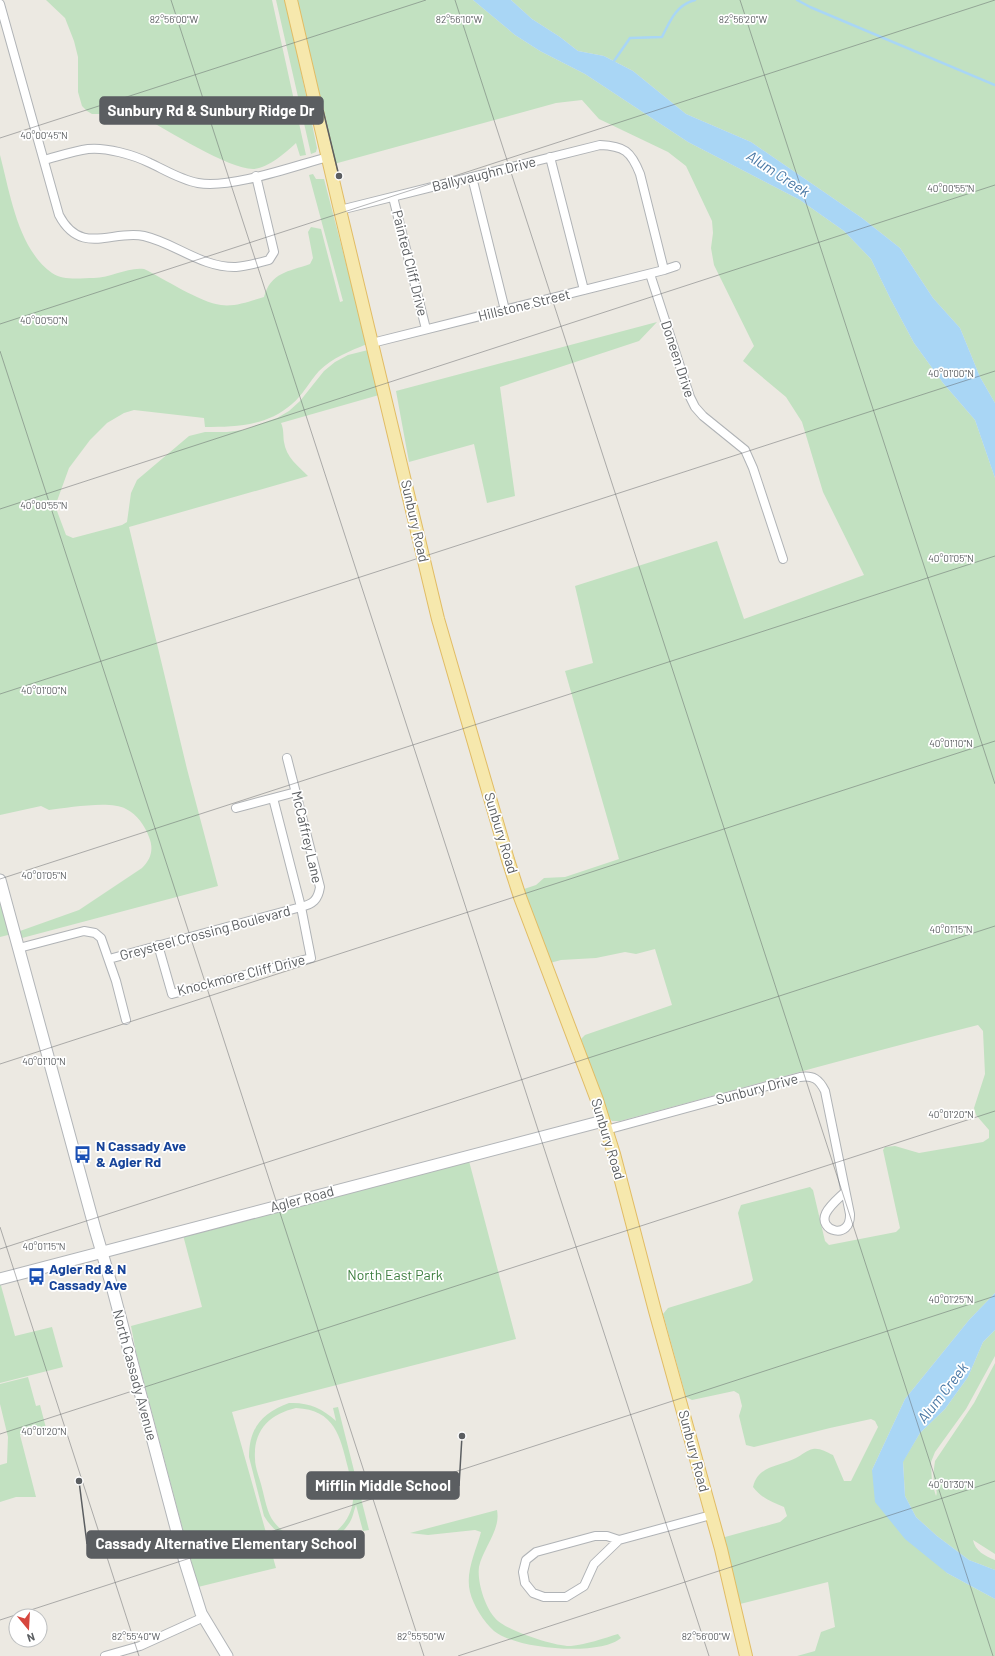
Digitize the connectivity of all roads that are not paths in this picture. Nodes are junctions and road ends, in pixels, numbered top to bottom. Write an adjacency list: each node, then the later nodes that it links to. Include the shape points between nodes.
1 (291, 0): 3 (main road, Sunbury Road)
2 (0, 4): 5 (street)
3 (328, 157): 6 (street); 9 (main road, Sunbury Road)
4 (550, 157): 7 (street, Ballyvaughn Drive); 11 (street, Ballyvaughn Drive, via 600,145 615,146 627,152 635,161 640,174); 13 (street)
5 (44, 160): 6 (street, via 89,149 135,157 196,183 219,184); 6 (street, via 62,222 76,234 97,240 141,235 161,240 202,260 226,266 269,260 274,252)
6 (256, 176)
7 (472, 177): 8 (street, Ballyvaughn Drive); 14 (street)
8 (393, 197): 9 (street, Ballyvaughn Drive); 15 (street, Painted Cliff Drive)
9 (340, 210): 16 (main road, Sunbury Road)
10 (676, 266): 11 (street, Hillstone Street)
11 (664, 270): 12 (street, Hillstone Street)
12 (650, 274): 13 (street, Hillstone Street); 17 (street, Doneen Drive, via 690,397 699,411 745,450)
13 (584, 290): 14 (street, Hillstone Street)
14 (505, 310): 15 (street, Hillstone Street)
15 (426, 329): 16 (street, Hillstone Street)
16 (372, 343): 28 (main road, Sunbury Road, via 438,618 505,850)
17 (782, 560)
18 (287, 758): 19 (street, McCaffrey Lane)
19 (296, 792): 20 (street); 23 (street, McCaffrey Lane, via 320,887 319,895 314,902)
20 (273, 798): 21 (street); 23 (street)
21 (236, 808)
22 (0, 880): 25 (main road, North Cassady Avenue)
23 (301, 907): 24 (street, Greysteel Crossing Boulevard); 24 (street, Knockmore Cliff Drive, via 311,958 172,994)
24 (158, 945): 26 (street, Greysteel Crossing Boulevard)
25 (19, 948): 26 (street, via 84,931 95,933 101,938); 30 (main road, North Cassady Avenue)
26 (109, 959): 27 (street)
27 (126, 1020)
28 (605, 1125): 29 (street, Sunbury Drive, via 800,1077 814,1078 821,1083 824,1091); 30 (main road, Agler Road); 32 (main road, Sunbury Road)
29 (845, 1192): 29 (street, Sunbury Drive, via 850,1221 847,1227 835,1231 828,1228 824,1222 825,1215)
30 (102, 1252): 31 (main road, Agler Road); 34 (main road, North Cassady Avenue, via 185,1562)
31 (0, 1279)
32 (712, 1515): 33 (street); 37 (main road, Sunbury Road)
33 (619, 1540): 33 (street, via 594,1564 584,1586 566,1597 544,1597 533,1593 525,1583 522,1572 526,1560 536,1552 595,1536 608,1536)
34 (204, 1617): 35 (street, via 140,1646); 36 (main road, North Cassady Avenue)
35 (109, 1655)
36 (226, 1656)
37 (746, 1656)

